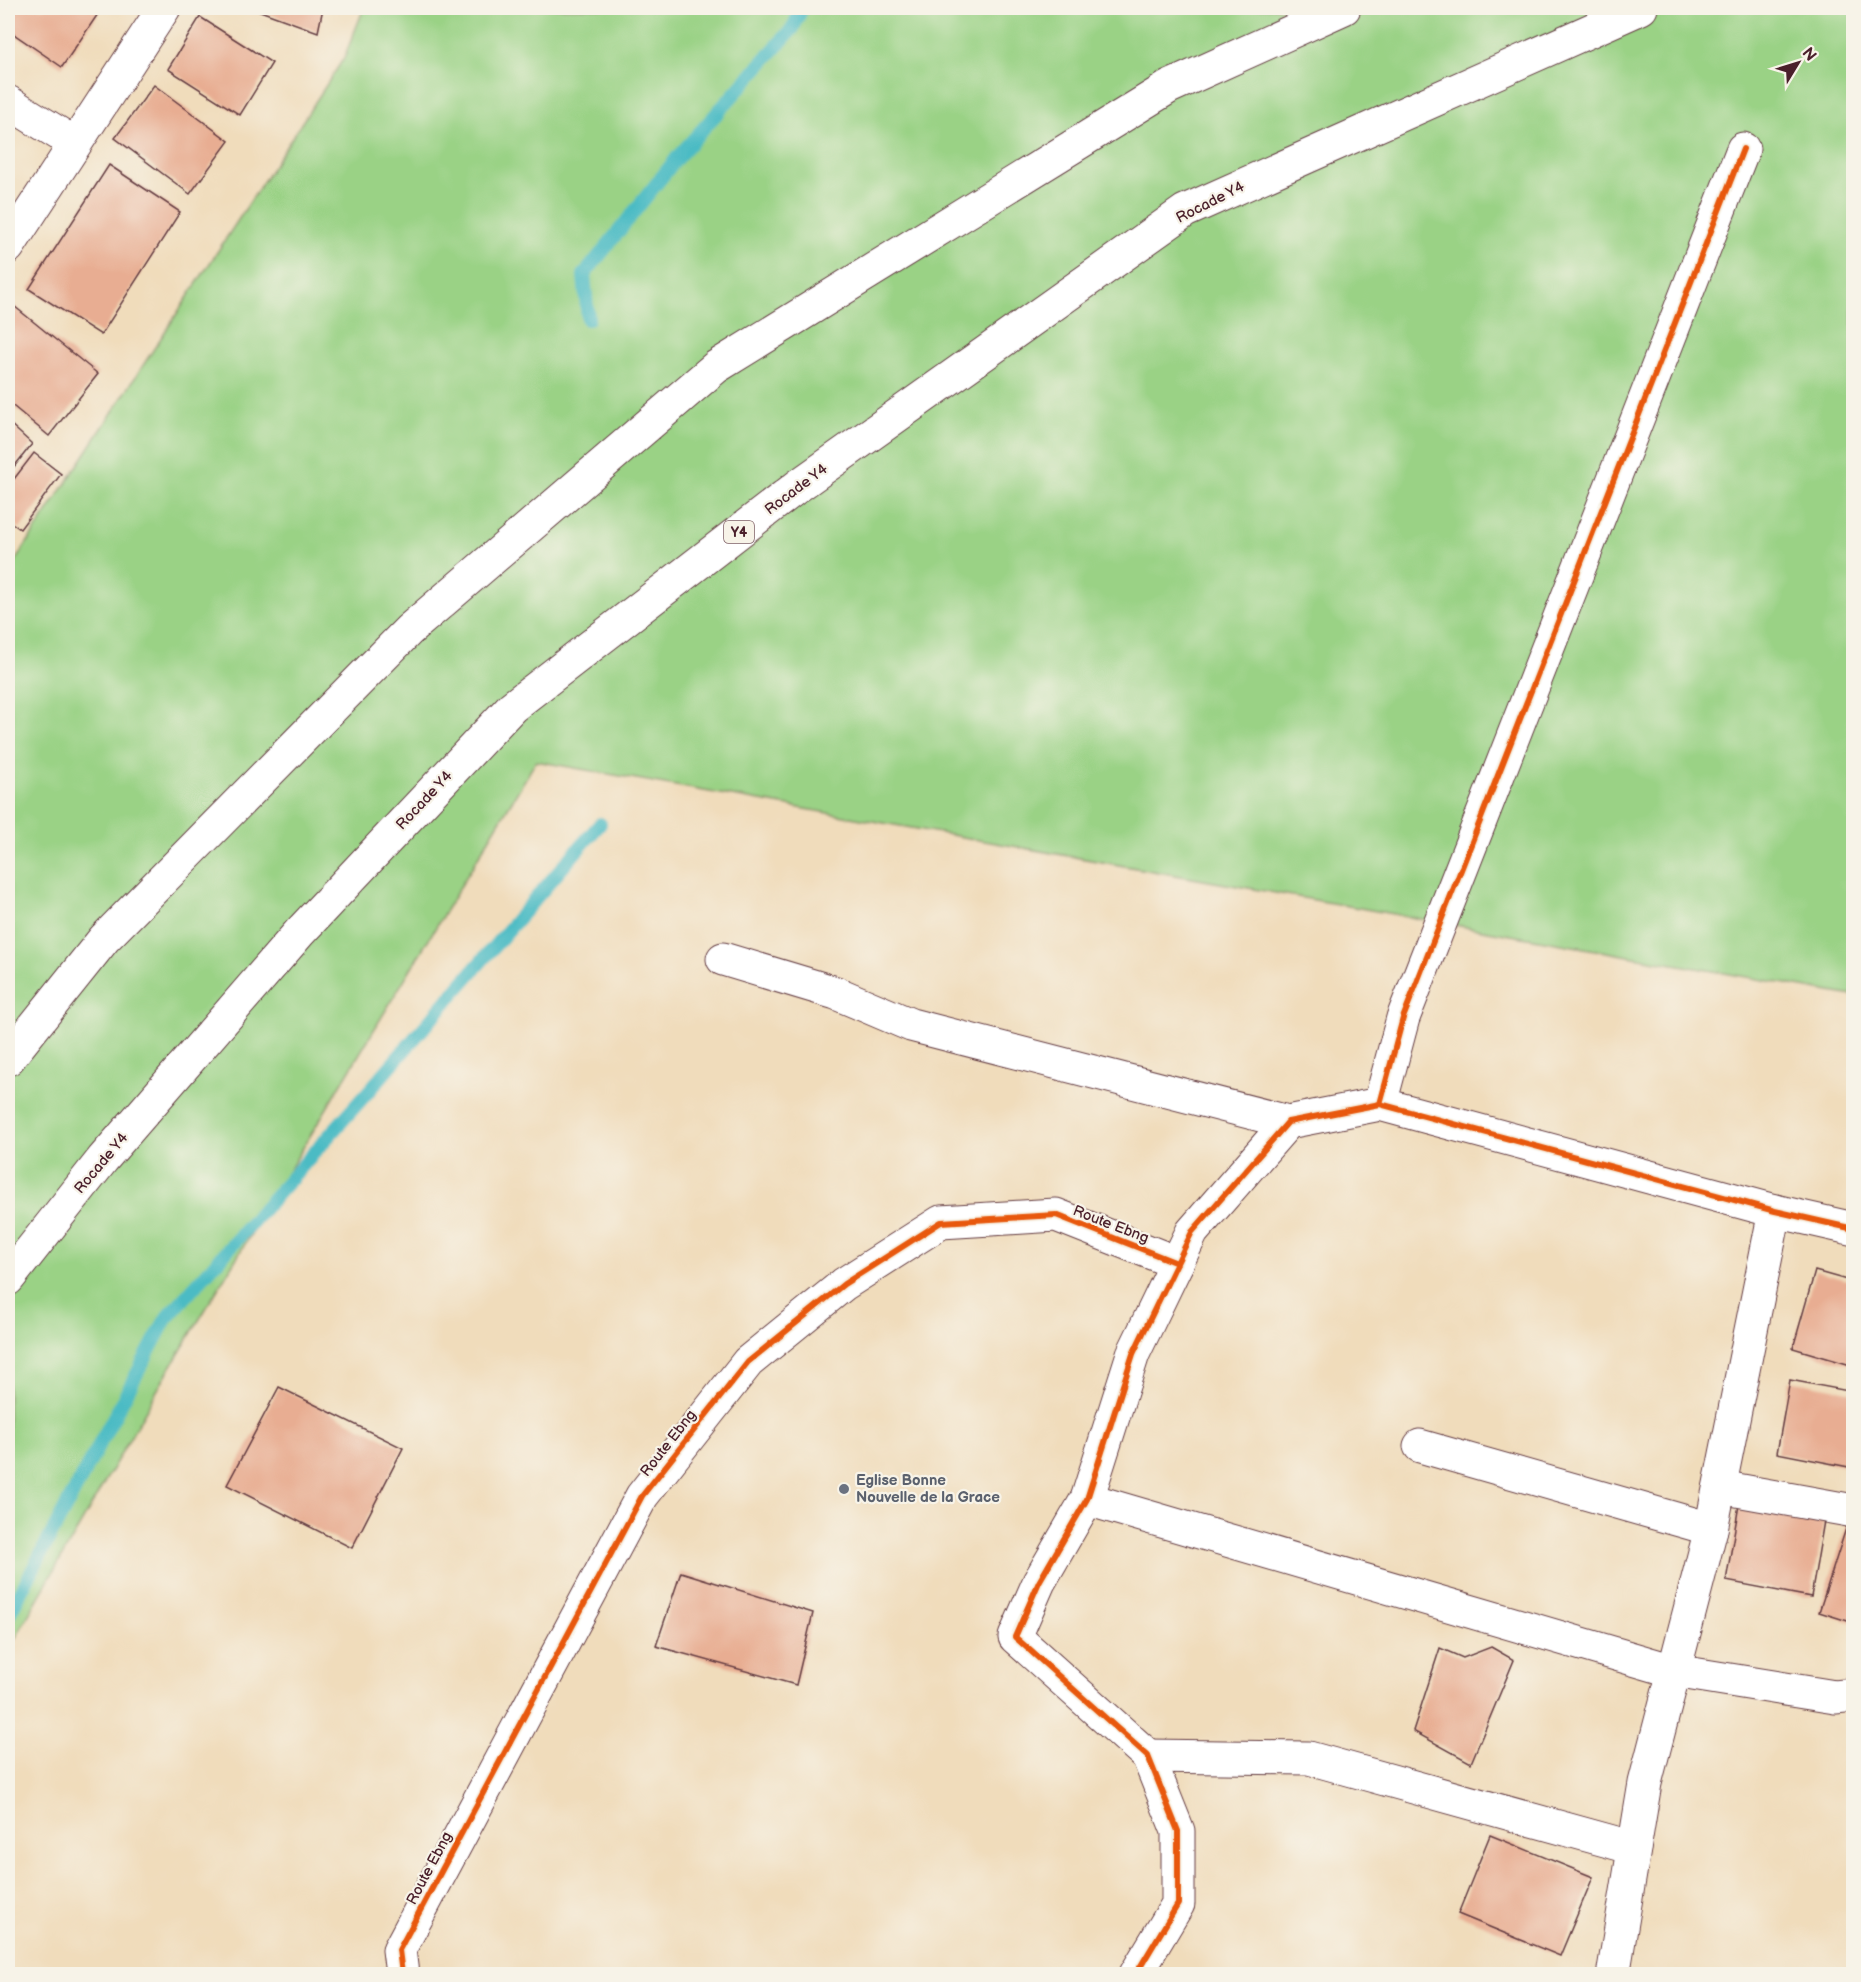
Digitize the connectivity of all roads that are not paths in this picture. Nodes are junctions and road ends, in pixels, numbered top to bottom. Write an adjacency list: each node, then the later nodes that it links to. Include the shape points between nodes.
1 (164, 8): 5 (main road)
2 (1344, 8): 9 (main road, via 1169,87 716,367 409,630 104,939)
3 (1641, 8): 15 (main road, Rocade Y4 / Y4, via 1185,211 798,486 512,707 291,942 103,1159)
4 (8, 102): 5 (main road)
5 (74, 143): 7 (main road)
6 (1743, 149): 10 (main road, via 1403,1018)
7 (8, 247)
8 (723, 959): 11 (main road, via 836,993 911,1025)
9 (8, 1059)
10 (1380, 1104): 11 (main road); 12 (main road)
11 (1288, 1122): 14 (main road, via 1192,1232)
12 (1775, 1211): 13 (main road); 17 (main road)
13 (1854, 1230)
14 (1177, 1263): 18 (main road, via 1133,1354); 26 (main road, Route Ebng, via 1056,1215 941,1222 844,1284 748,1362 642,1496 399,1950)
15 (8, 1279)
16 (1420, 1446): 20 (main road)
17 (1720, 1486): 19 (main road); 20 (main road)
18 (1087, 1499): 21 (main road); 23 (main road, via 1039,1582 1015,1637)
19 (1854, 1511)
20 (1711, 1529): 21 (main road)
21 (1674, 1671): 22 (main road, via 1835,1697); 24 (main road, via 1645,1783)
22 (1854, 1695)
23 (1149, 1756): 24 (main road, via 1309,1758); 27 (main road, via 1178,1831 1178,1904)
24 (1634, 1848): 25 (main road)
25 (1614, 1970)
26 (402, 1974)
27 (1136, 1974)

